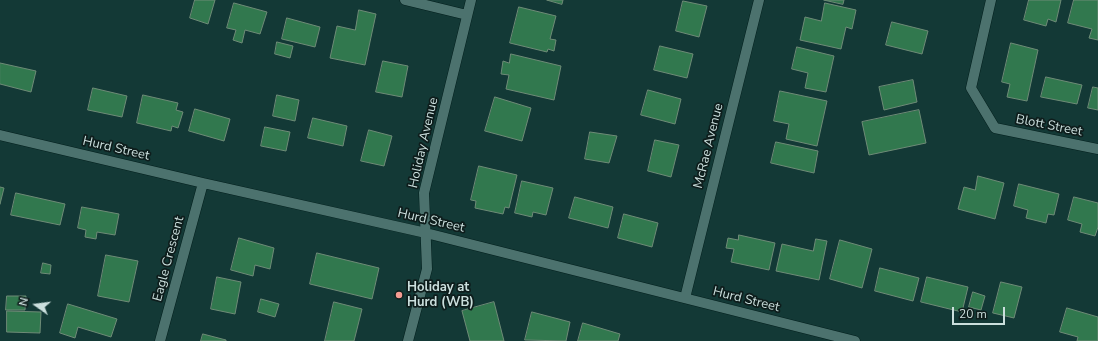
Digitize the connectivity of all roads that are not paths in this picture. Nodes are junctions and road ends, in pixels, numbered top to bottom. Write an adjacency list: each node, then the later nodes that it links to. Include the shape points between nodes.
1 (405, 0): 5 (street)
2 (471, 0): 5 (street, Holiday Avenue)
3 (759, 0): 10 (street, McRae Avenue)
4 (991, 0): 7 (street, Blott Street, via 971,88 995,128)
5 (467, 15): 9 (street, Holiday Avenue, via 424,193)
6 (0, 135): 8 (street, Hurd Street)
7 (1098, 149)
8 (203, 183): 9 (street, Hurd Street); 12 (street, Eagle Crescent)
9 (426, 233): 10 (street, Hurd Street); 13 (street, Holiday Avenue, via 427,269)
10 (684, 298): 11 (street, Hurd Street)
11 (828, 338): 14 (street, Hurd Street)
12 (160, 341)
13 (408, 341)
14 (855, 341)

